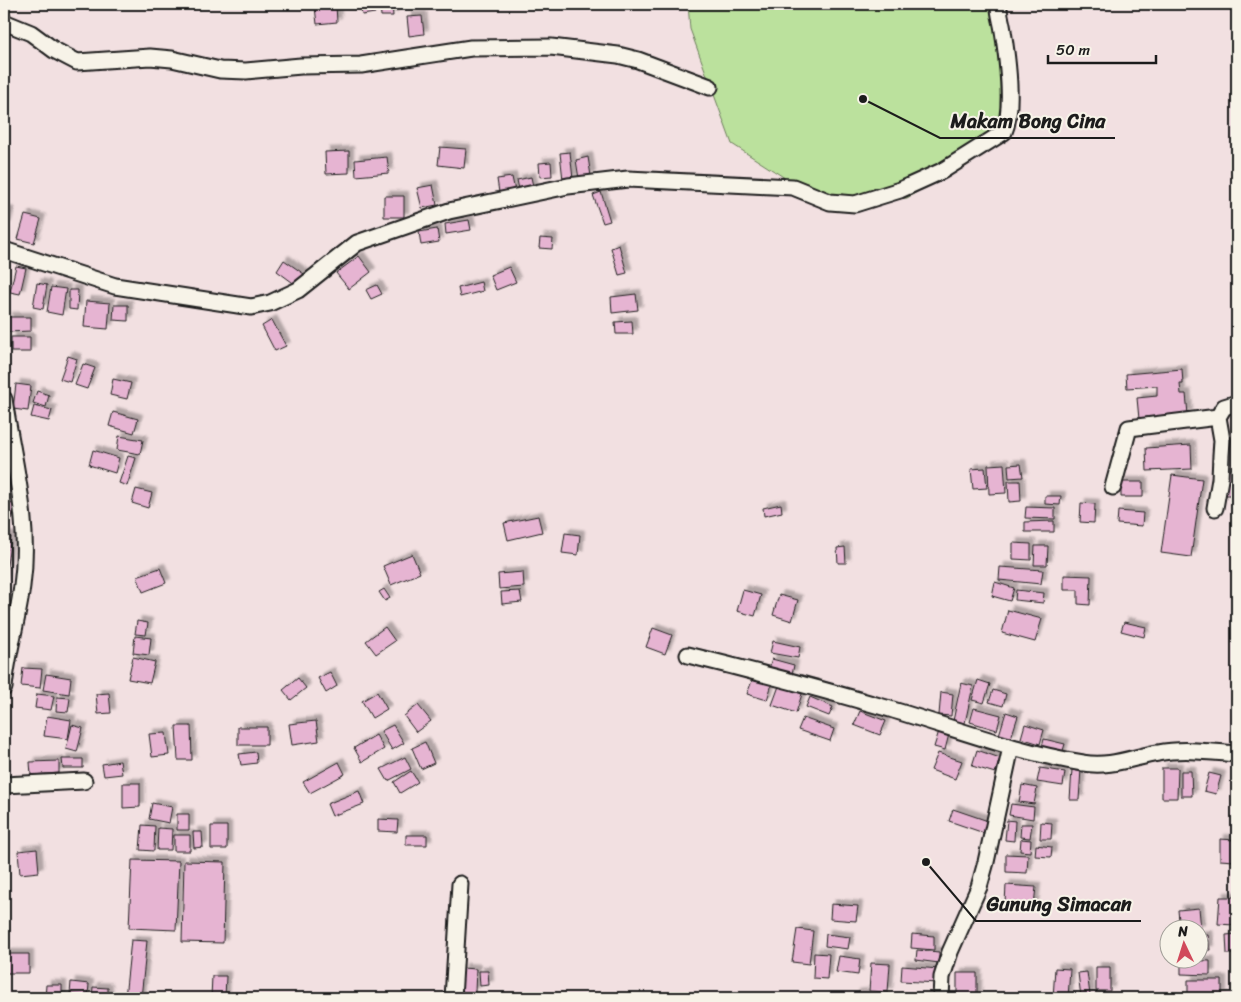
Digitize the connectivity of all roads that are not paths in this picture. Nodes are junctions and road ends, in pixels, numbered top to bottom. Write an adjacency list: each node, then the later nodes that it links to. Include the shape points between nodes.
1 (1000, 4): 4 (street, via 1009,101 1008,123 1004,132 942,171 900,190 855,204 830,202 792,187 628,179 568,186 449,211 356,243 298,290 270,303 251,307 115,286)
2 (4, 22): 3 (street, via 31,33 77,62 150,57 220,70 246,70 361,65 471,48 551,47 638,60)
3 (710, 87)
4 (4, 250)
5 (4, 399): 11 (street, via 20,488 24,562)
6 (1237, 403): 7 (street, via 1224,407)
7 (1218, 416): 8 (street, via 1129,428); 9 (street, via 1222,440)
8 (1113, 487)
9 (1215, 508)
10 (688, 655): 12 (street, via 768,674)
11 (4, 688)
12 (1011, 747): 13 (street, via 1100,765 1171,751); 18 (street, via 981,878 950,952 942,977)
13 (1237, 754)
14 (84, 781): 15 (street)
15 (4, 785)
16 (460, 884): 17 (street)
17 (453, 998)
18 (941, 998)

